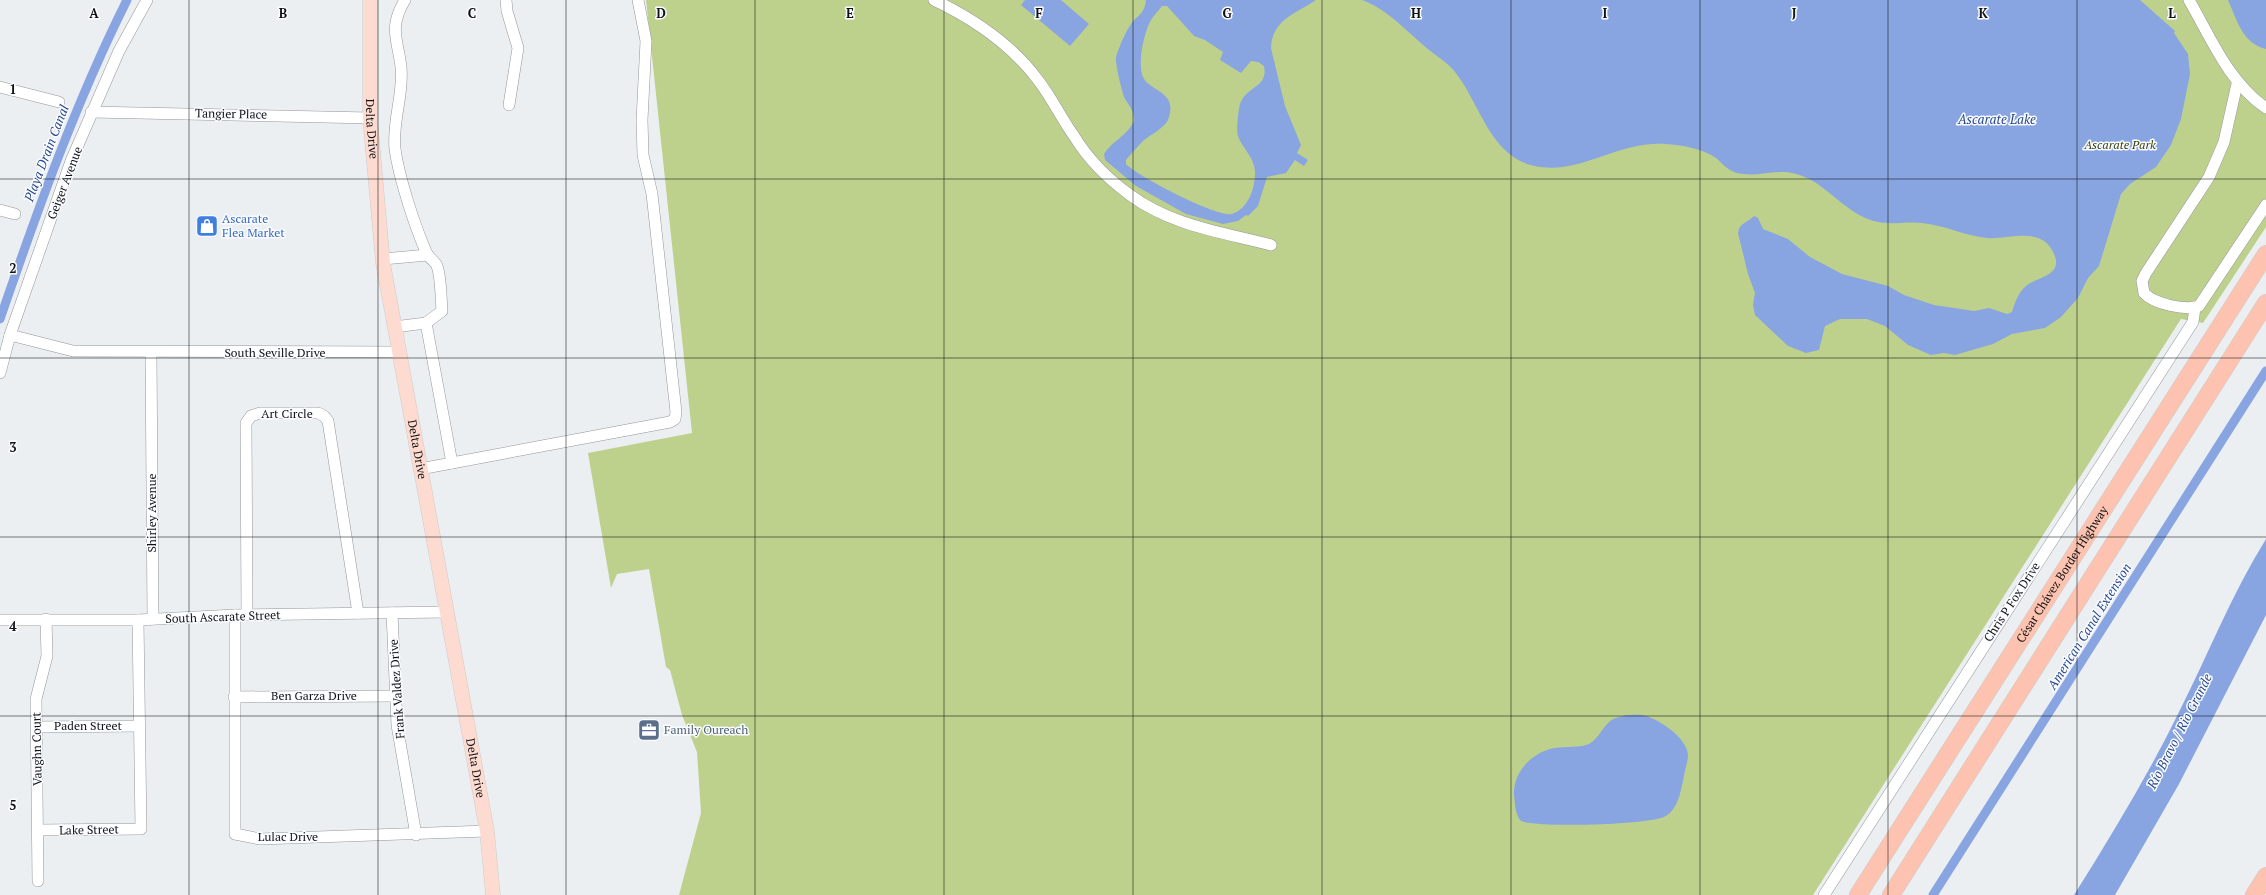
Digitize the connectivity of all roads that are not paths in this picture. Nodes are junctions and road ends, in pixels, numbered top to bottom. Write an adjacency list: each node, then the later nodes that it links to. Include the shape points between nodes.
1 (147, 0): 13 (street, Geiger Avenue, via 119,51)
2 (370, 0): 14 (main road, Delta Drive)
3 (405, 0): 20 (street, via 400,8 394,36 401,67 395,119 395,148 400,177)
4 (506, 0): 11 (street, via 518,48)
5 (638, 0): 30 (street, via 646,41 643,156 654,210 676,412 674,419 670,422)
6 (934, 0): 18 (street, via 960,12 1011,49 1039,81 1090,158 1102,172 1130,195 1162,214 1190,226)
7 (2190, 0): 8 (street)
8 (2237, 84): 12 (street); 23 (street, via 2224,142 2209,177 2142,282 2144,293 2150,298 2179,308)
9 (0, 88): 10 (street)
10 (59, 102)
11 (509, 105)
12 (2266, 108)
13 (91, 112): 14 (street, Tangier Place); 26 (street, Geiger Avenue, via 87,129 66,176)
14 (370, 118): 21 (main road, Delta Drive)
15 (2266, 205): 23 (street, via 2205,300)
16 (0, 210): 17 (street)
17 (15, 214)
18 (1271, 245)
19 (2266, 254): 52 (highway, César Chávez Border Highway)
20 (428, 255): 21 (street); 24 (street, via 437,266 442,311)
21 (383, 259): 25 (main road, Delta Drive)
22 (2266, 303): 53 (highway)
23 (2195, 308): 51 (street, Chris P Fox Drive, via 2192,322)
24 (426, 323): 25 (street); 30 (street)
25 (394, 327): 27 (main road, Delta Drive)
26 (10, 335): 28 (street, South Seville Drive, via 73,352); 29 (street, Geiger Avenue)
27 (398, 352): 28 (street, South Seville Drive); 31 (main road, Delta Drive)
28 (151, 353): 38 (street, Shirley Avenue)
29 (0, 373)
30 (452, 463): 31 (street)
31 (420, 469): 32 (main road, Delta Drive)
32 (446, 612): 34 (street, South Ascarate Street); 46 (main road, Delta Drive)
33 (358, 613): 34 (street, South Ascarate Street); 36 (street, South Ascarate Street); 36 (street, Art Circle, via 328,421 318,413 260,413 251,416 246,423)
34 (392, 613): 41 (street, Frank Valdez Drive)
35 (235, 615): 36 (street, South Ascarate Street); 38 (street, South Ascarate Street); 42 (street, Lulac Drive)
36 (247, 615)
37 (46, 619): 39 (street, South Ascarate Street); 40 (street, South Ascarate Street); 44 (street, Vaughn Court, via 47,656 38,688)
38 (153, 619): 40 (street, South Ascarate Street)
39 (0, 620)
40 (138, 620): 43 (street)
41 (395, 696): 42 (street, Ben Garza Drive); 47 (street, Frank Valdez Drive, via 397,726)
42 (234, 697): 47 (street, Lulac Drive, via 235,834 260,839)
43 (139, 726): 44 (street, Paden Street); 45 (street, Lake Street, via 140,829)
44 (37, 727): 45 (street, Vaughn Court)
45 (38, 830): 49 (street, Vaughn Court)
46 (487, 831): 47 (street, Lulac Drive); 50 (main road, Delta Drive)
47 (416, 835)
48 (2266, 876): 54 (highway)
49 (38, 881)
50 (493, 895)
51 (1824, 895)
52 (1858, 895)
53 (1891, 895)
54 (2254, 895)

